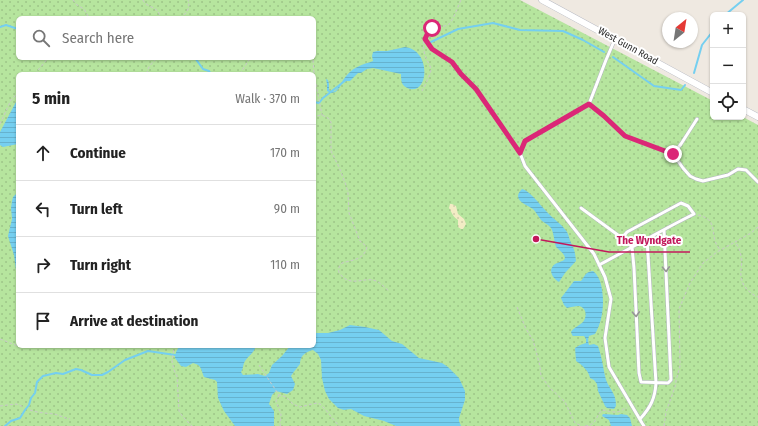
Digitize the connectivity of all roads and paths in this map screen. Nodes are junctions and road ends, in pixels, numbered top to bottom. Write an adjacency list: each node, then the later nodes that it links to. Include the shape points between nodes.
1 (73, 0): 6 (path)
2 (143, 0): 7 (path)
3 (188, 0): 8 (path, via 187,11)
4 (461, 0): 9 (path, via 450,23 432,28)
5 (542, 0): 10 (street, West Gunn Road)
6 (88, 16)
7 (160, 16)
8 (183, 16)
9 (425, 39): 20 (path, via 425,56 431,70); 30 (path, via 432,49 452,62 476,89)
10 (615, 39): 21 (street, West Gunn Road); 23 (lane)
11 (46, 60): 15 (path)
12 (155, 60): 16 (path, via 150,64)
13 (249, 60): 17 (path)
14 (313, 60): 18 (path)
15 (37, 72)
16 (147, 72)
17 (241, 72)
18 (314, 72)
19 (316, 86): 25 (path)
20 (422, 91)
21 (710, 92)
22 (16, 95): 29 (path)
23 (589, 104): 30 (lane, via 525,141); 31 (lane, via 625,136)
24 (746, 111): 27 (street)
25 (322, 115): 26 (path); 43 (path, via 331,122 331,151 346,185 349,214 360,241 367,249 359,258 342,263 339,272 352,281 374,280)
26 (316, 116)
27 (758, 117)
28 (697, 119): 31 (lane)
29 (0, 124)
30 (520, 153): 42 (lane, via 526,166)
31 (673, 154): 32 (lane, via 690,176 696,179 703,181 728,175 738,169 746,170)
32 (758, 182)
33 (581, 208): 37 (lane)
34 (694, 214): 36 (lane); 37 (lane, via 688,206 681,203 626,232); 41 (path, via 701,215 712,224 715,243)
35 (758, 227): 39 (path)
36 (664, 230): 38 (lane); 50 (lane, one-way to 50, via 671,380 668,383)
37 (622, 238): 40 (lane)
38 (647, 239): 40 (lane); 50 (lane)
39 (735, 242): 41 (path); 44 (path, via 742,257 742,282 750,294)
40 (632, 247): 42 (lane); 50 (lane, one-way to 50, via 639,373 641,382)
41 (720, 250): 64 (path, via 700,266 679,309 680,366)
42 (600, 265): 57 (lane, via 611,299 605,338 609,367)
43 (388, 291)
44 (758, 297)
45 (517, 307): 61 (path, via 533,340 541,376 565,402 575,423)
46 (0, 339): 47 (path)
47 (16, 345)
48 (174, 348): 58 (path, via 172,361 177,376 179,411)
49 (260, 365): 51 (path)
50 (656, 383): 57 (lane, via 648,410)
51 (280, 395): 59 (path, via 276,401 281,414); 60 (path, via 300,407 320,404)
52 (0, 406): 53 (path, via 16,404)
53 (24, 407)
54 (628, 409): 62 (path, via 617,413 602,410 592,425)
55 (30, 410): 56 (path)
56 (70, 419)
57 (640, 419): 63 (lane)
58 (192, 426)
59 (281, 426)
60 (339, 426)
61 (582, 426)
62 (585, 426)
63 (644, 426)
64 (664, 426)

